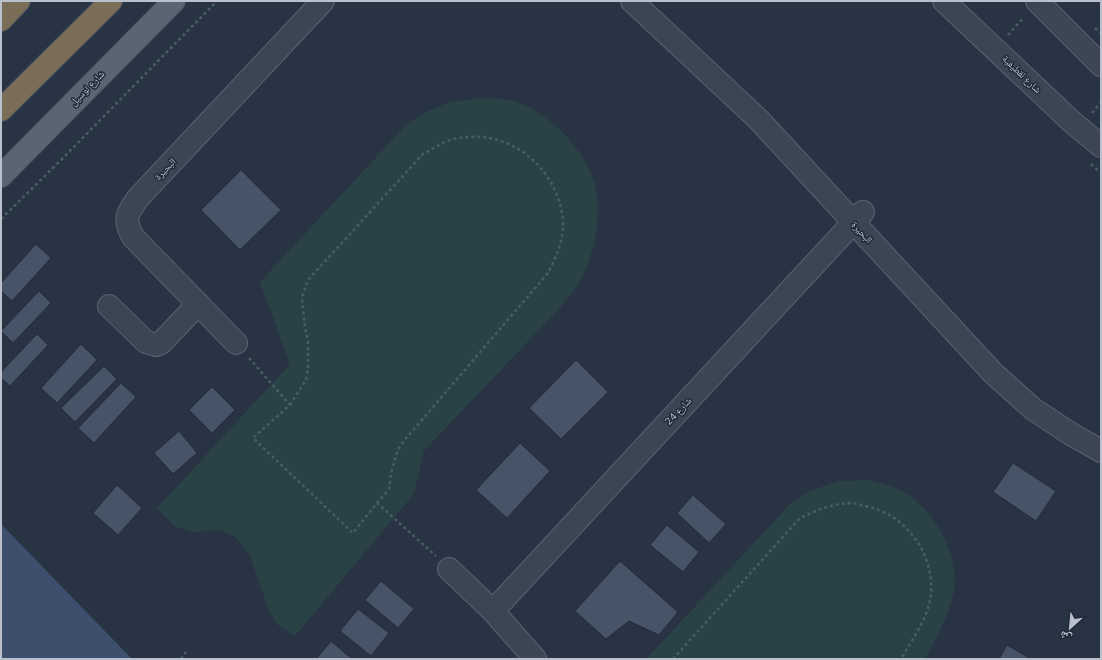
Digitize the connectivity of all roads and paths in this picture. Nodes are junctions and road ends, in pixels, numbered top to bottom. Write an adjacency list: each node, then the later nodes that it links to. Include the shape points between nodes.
1 (19, 1): 10 (highway)
2 (111, 1): 13 (highway)
3 (174, 1): 15 (main road, شارع لوسيل)
4 (217, 1): 17 (path)
5 (323, 1): 18 (street, البحيرة, via 138,198 130,210 127,227 133,237)
6 (632, 1): 16 (street, البحيرة)
7 (653, 1): 16 (street, البحيرة, via 769,109)
8 (944, 1): 11 (street, شارع لقطيفية)
9 (1037, 1): 11 (path); 12 (street)
10 (1, 20)
11 (995, 49): 14 (street, شارع لقطيفية)
12 (1101, 65)
13 (1, 110)
14 (1101, 146)
15 (1, 176)
16 (858, 217): 21 (street, البحيرة, via 963,342 993,373); 27 (street, شارع 24)
17 (1, 219)
18 (198, 304): 19 (street, via 161,343 156,345 146,342); 20 (street, البحيرة)
19 (109, 306)
20 (236, 343): 22 (path)
21 (1025, 392): 23 (street, البحيرة, via 1043,397); 24 (street, البحيرة, via 1033,409)
22 (290, 405): 25 (path, via 253,438 353,533); 25 (path, via 306,380 308,370 308,341 302,297 308,280 423,154 447,141 474,137 501,141 525,152 545,171 558,195 563,222 560,248 548,273 403,442 398,449 389,489)
23 (1101, 434)
24 (1101, 451)
25 (377, 503): 26 (path)
26 (449, 569): 27 (street)
27 (493, 611): 30 (street)
28 (186, 652): 29 (path)
29 (181, 659)
30 (535, 659)
31 (673, 659): 32 (path, via 800,518 824,506 851,503 877,508 900,522 918,542 929,566 931,593 924,618)
32 (901, 659)

